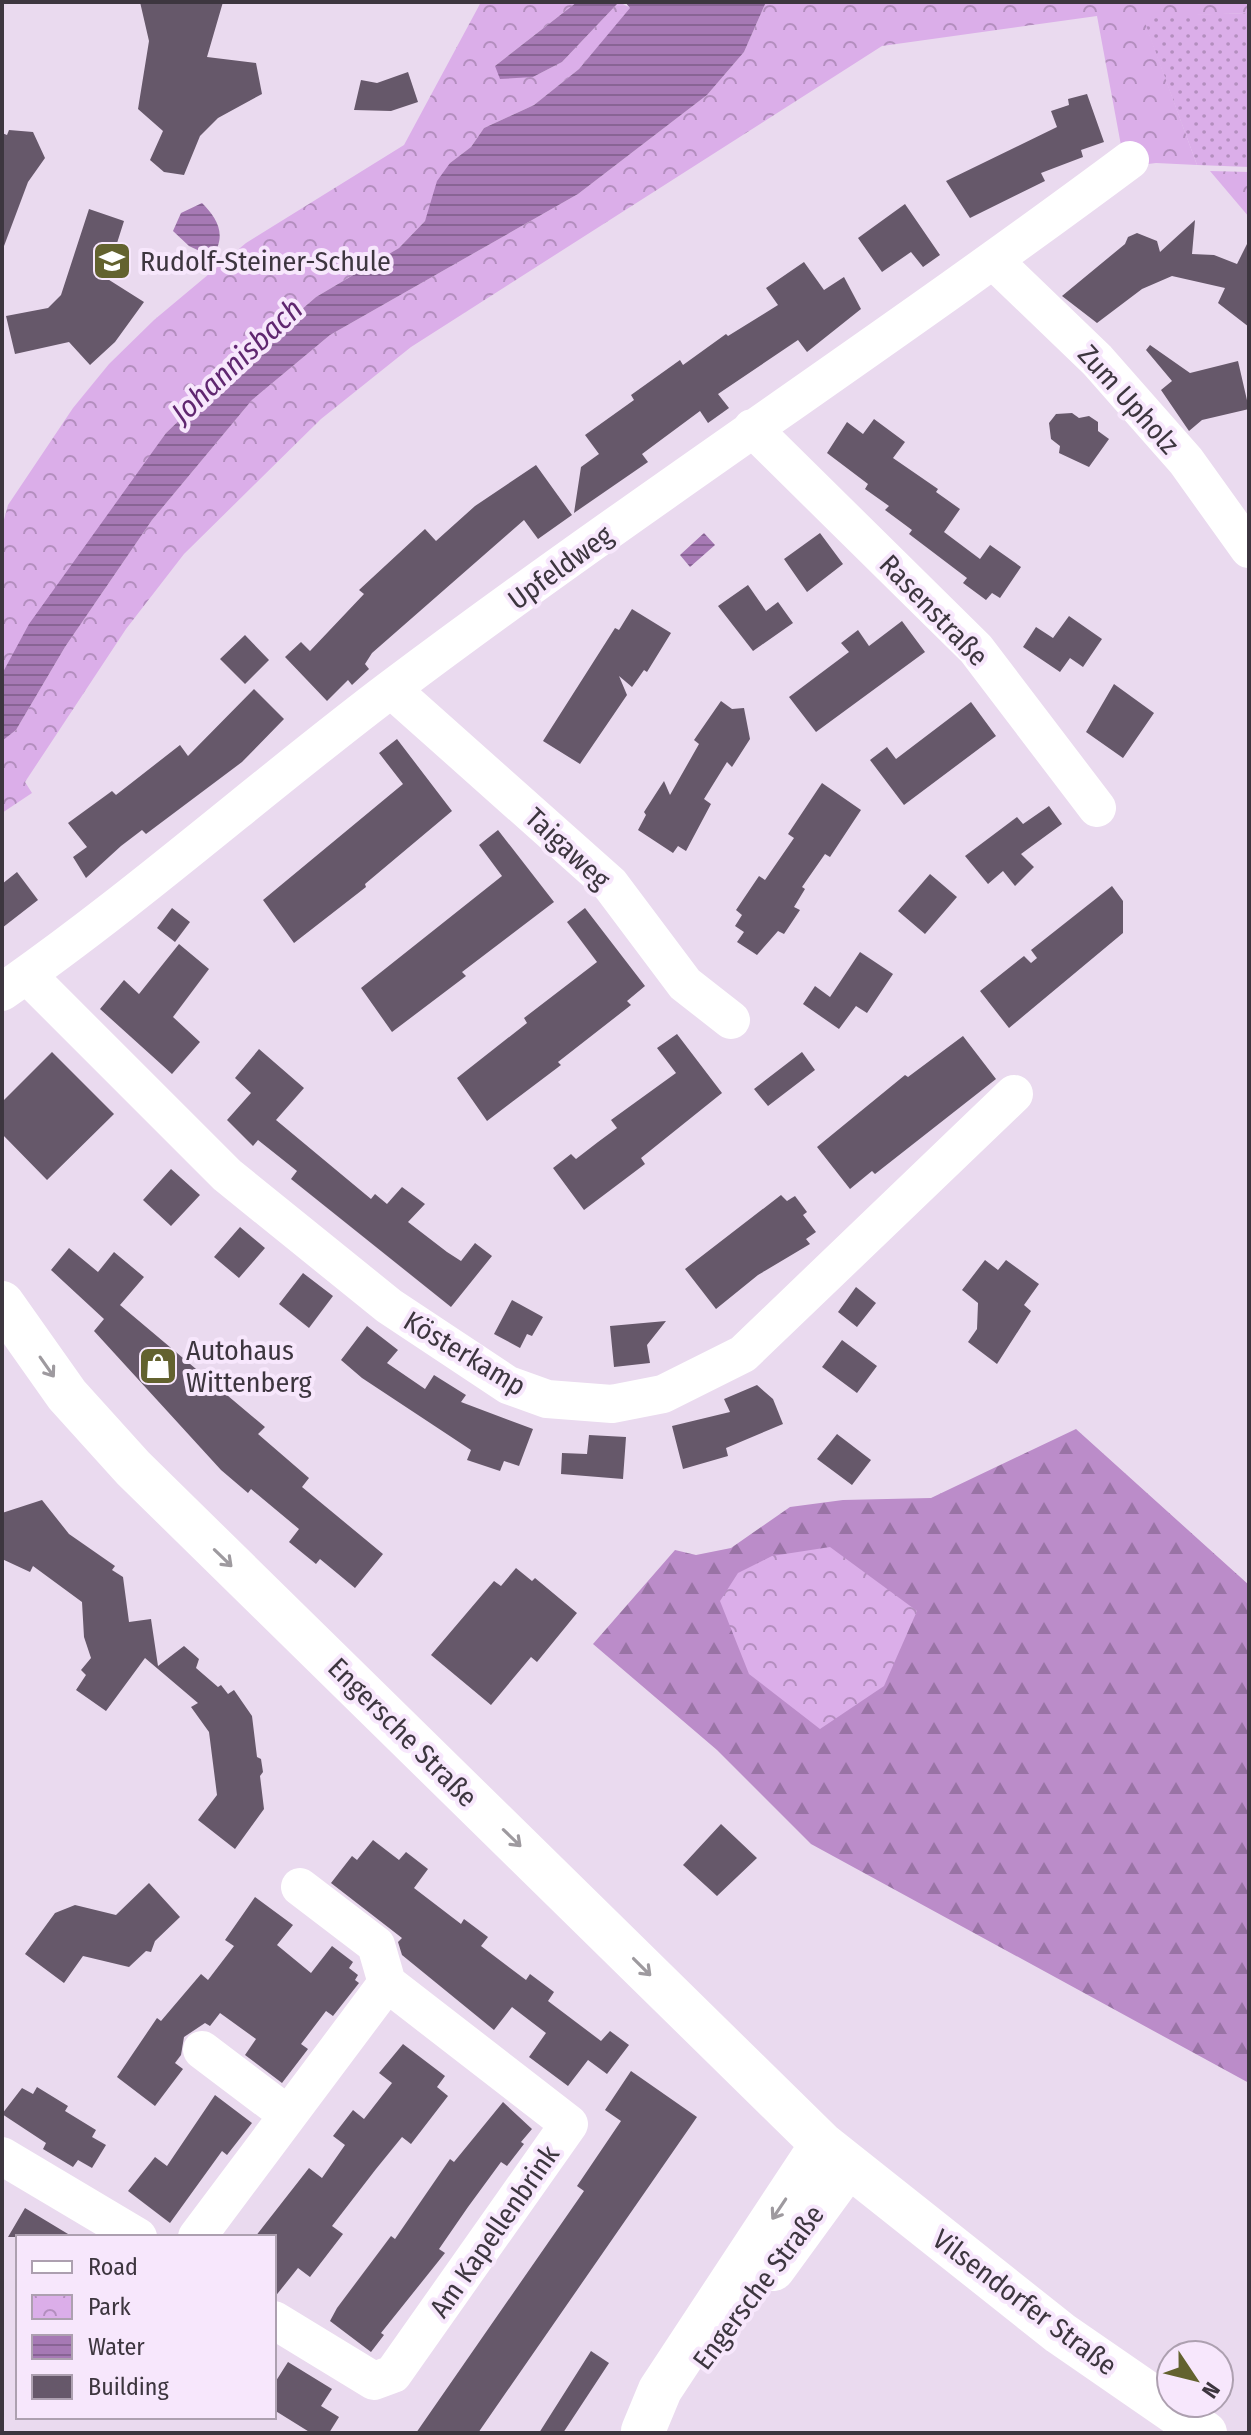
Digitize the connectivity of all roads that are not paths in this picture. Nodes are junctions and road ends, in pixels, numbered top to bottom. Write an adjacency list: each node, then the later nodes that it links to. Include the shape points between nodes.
1 (1130, 160): 2 (street, Upfeldweg)
2 (994, 261): 3 (street, Upfeldweg); 4 (street, Zum Upholz, via 1097,360 1186,461)
3 (752, 428): 5 (street, Upfeldweg); 6 (street, Rasenstraße, via 976,649)
4 (1249, 549)
5 (391, 689): 7 (street, Upfeldweg); 8 (street, Taigaweg, via 610,884 685,984)
6 (1097, 808)
7 (14, 983): 9 (street, Kösterkamp, via 227,1175 389,1306 508,1385 547,1399 612,1404 663,1394 743,1354)
8 (731, 1020)
9 (1014, 1094)
10 (2, 1303): 15 (main road, Engersche Straße, one-way to 15, via 67,1395 133,1468)
11 (300, 1887): 12 (street, via 376,1945)
12 (387, 1983): 14 (street); 19 (street, Am Kapellenbrink, via 569,2124 393,2374 374,2381)
13 (202, 2050): 14 (street)
14 (288, 2115): 18 (street)
15 (835, 2155): 20 (main road, Engersche Straße, via 674,2399); 21 (main road, Vilsendorfer Straße, via 1060,2333)
16 (2, 2156): 17 (street)
17 (135, 2235)
18 (198, 2235)
19 (276, 2321)
20 (642, 2432)
21 (1205, 2433)

